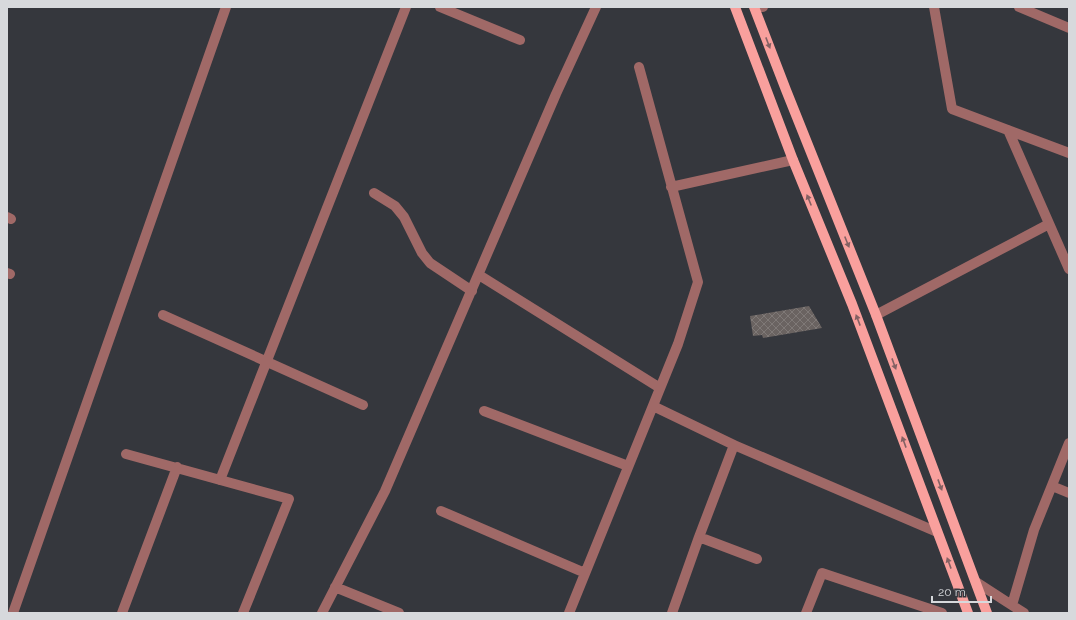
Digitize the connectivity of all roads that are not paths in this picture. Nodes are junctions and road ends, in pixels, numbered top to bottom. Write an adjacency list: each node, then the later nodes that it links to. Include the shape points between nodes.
1 (226, 7): 45 (street)
2 (406, 7): 24 (street)
3 (440, 7): 11 (street)
4 (596, 7): 20 (street)
5 (735, 7): 15 (main road)
6 (755, 7): 7 (street); 23 (main road, one-way to 23)
7 (764, 7)
8 (934, 7): 13 (street, via 952,109)
9 (1019, 7): 10 (street)
10 (1069, 28)
11 (520, 40)
12 (639, 67): 16 (street)
13 (1008, 130): 14 (street); 18 (street)
14 (1069, 153)
15 (793, 160): 16 (street); 38 (main road, one-way to 15, via 852,304)
16 (671, 187): 25 (street, via 698,282 678,344)
17 (374, 194): 21 (street, via 395,206 404,217 422,253 430,263)
18 (1049, 224): 19 (street); 23 (street)
19 (1069, 270)
20 (479, 275): 21 (street); 25 (street)
21 (472, 291): 43 (street, via 384,491)
22 (163, 315): 24 (street)
23 (876, 315): 42 (main road, one-way to 42)
24 (266, 362): 26 (street); 34 (street)
25 (660, 388): 27 (street)
26 (363, 405)
27 (653, 406): 30 (street); 32 (street)
28 (484, 411): 32 (street)
29 (1069, 443): 35 (street)
30 (734, 445): 38 (street); 39 (street)
31 (126, 454): 33 (street)
32 (628, 466): 41 (street)
33 (177, 467): 34 (street); 46 (street)
34 (220, 480): 47 (street, via 289,499)
35 (1052, 486): 36 (street); 44 (street, via 1034,530)
36 (1069, 493)
37 (441, 511): 41 (street)
38 (937, 532): 54 (main road, one-way to 38)
39 (699, 537): 40 (street); 51 (street)
40 (757, 559)
41 (585, 573): 50 (street)
42 (976, 582): 44 (street); 55 (main road)
43 (335, 588): 48 (street); 49 (street)
44 (1012, 605): 56 (street)
45 (13, 613)
46 (122, 613)
47 (243, 613)
48 (322, 613)
49 (399, 613)
50 (569, 613)
51 (672, 613)
52 (806, 613): 53 (street, via 822,573)
53 (942, 613)
54 (968, 613)
55 (987, 613)
56 (1024, 613)

